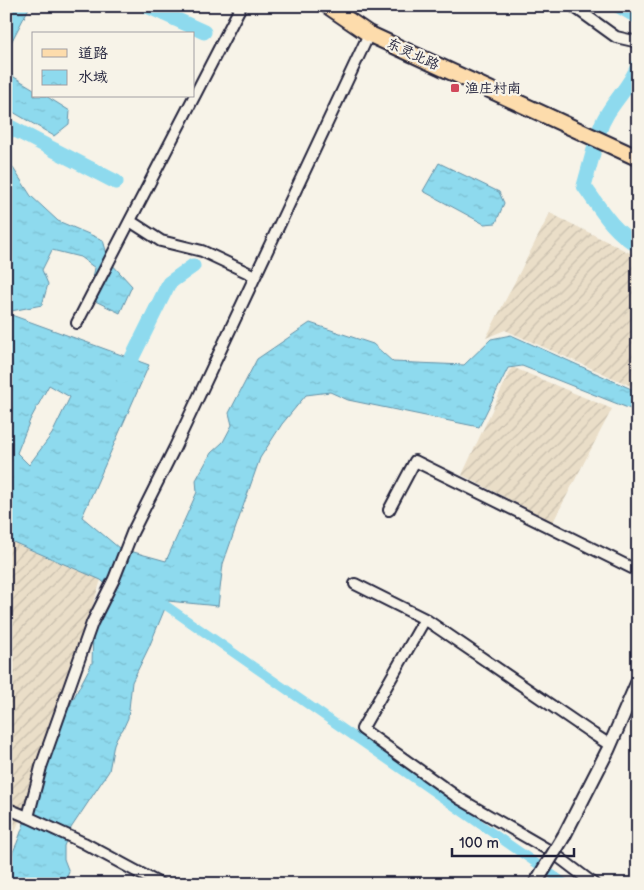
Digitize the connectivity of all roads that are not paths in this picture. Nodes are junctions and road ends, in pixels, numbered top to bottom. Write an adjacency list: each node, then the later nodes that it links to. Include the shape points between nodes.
1 (241, 6): 6 (street)
2 (328, 6): 4 (main road, 东灵北路)
3 (573, 6): 5 (street, via 616,37)
4 (369, 34): 8 (main road, 东灵北路); 10 (street)
5 (638, 42)
6 (195, 95)
7 (194, 98): 9 (street)
8 (638, 158)
9 (130, 221): 10 (street, via 161,241 202,251); 11 (street)
10 (255, 276): 19 (street, via 92,623 41,767)
11 (77, 323)
12 (389, 510): 13 (street, via 415,461)
13 (638, 571)
14 (355, 584): 15 (street)
15 (425, 619): 17 (street); 22 (street, via 362,729 460,799 552,852)
16 (638, 681): 17 (street)
17 (610, 744): 21 (street, bridge, via 564,836)
18 (6, 808): 19 (street)
19 (29, 817): 20 (street)
20 (160, 884)
21 (535, 884)
22 (594, 884)

